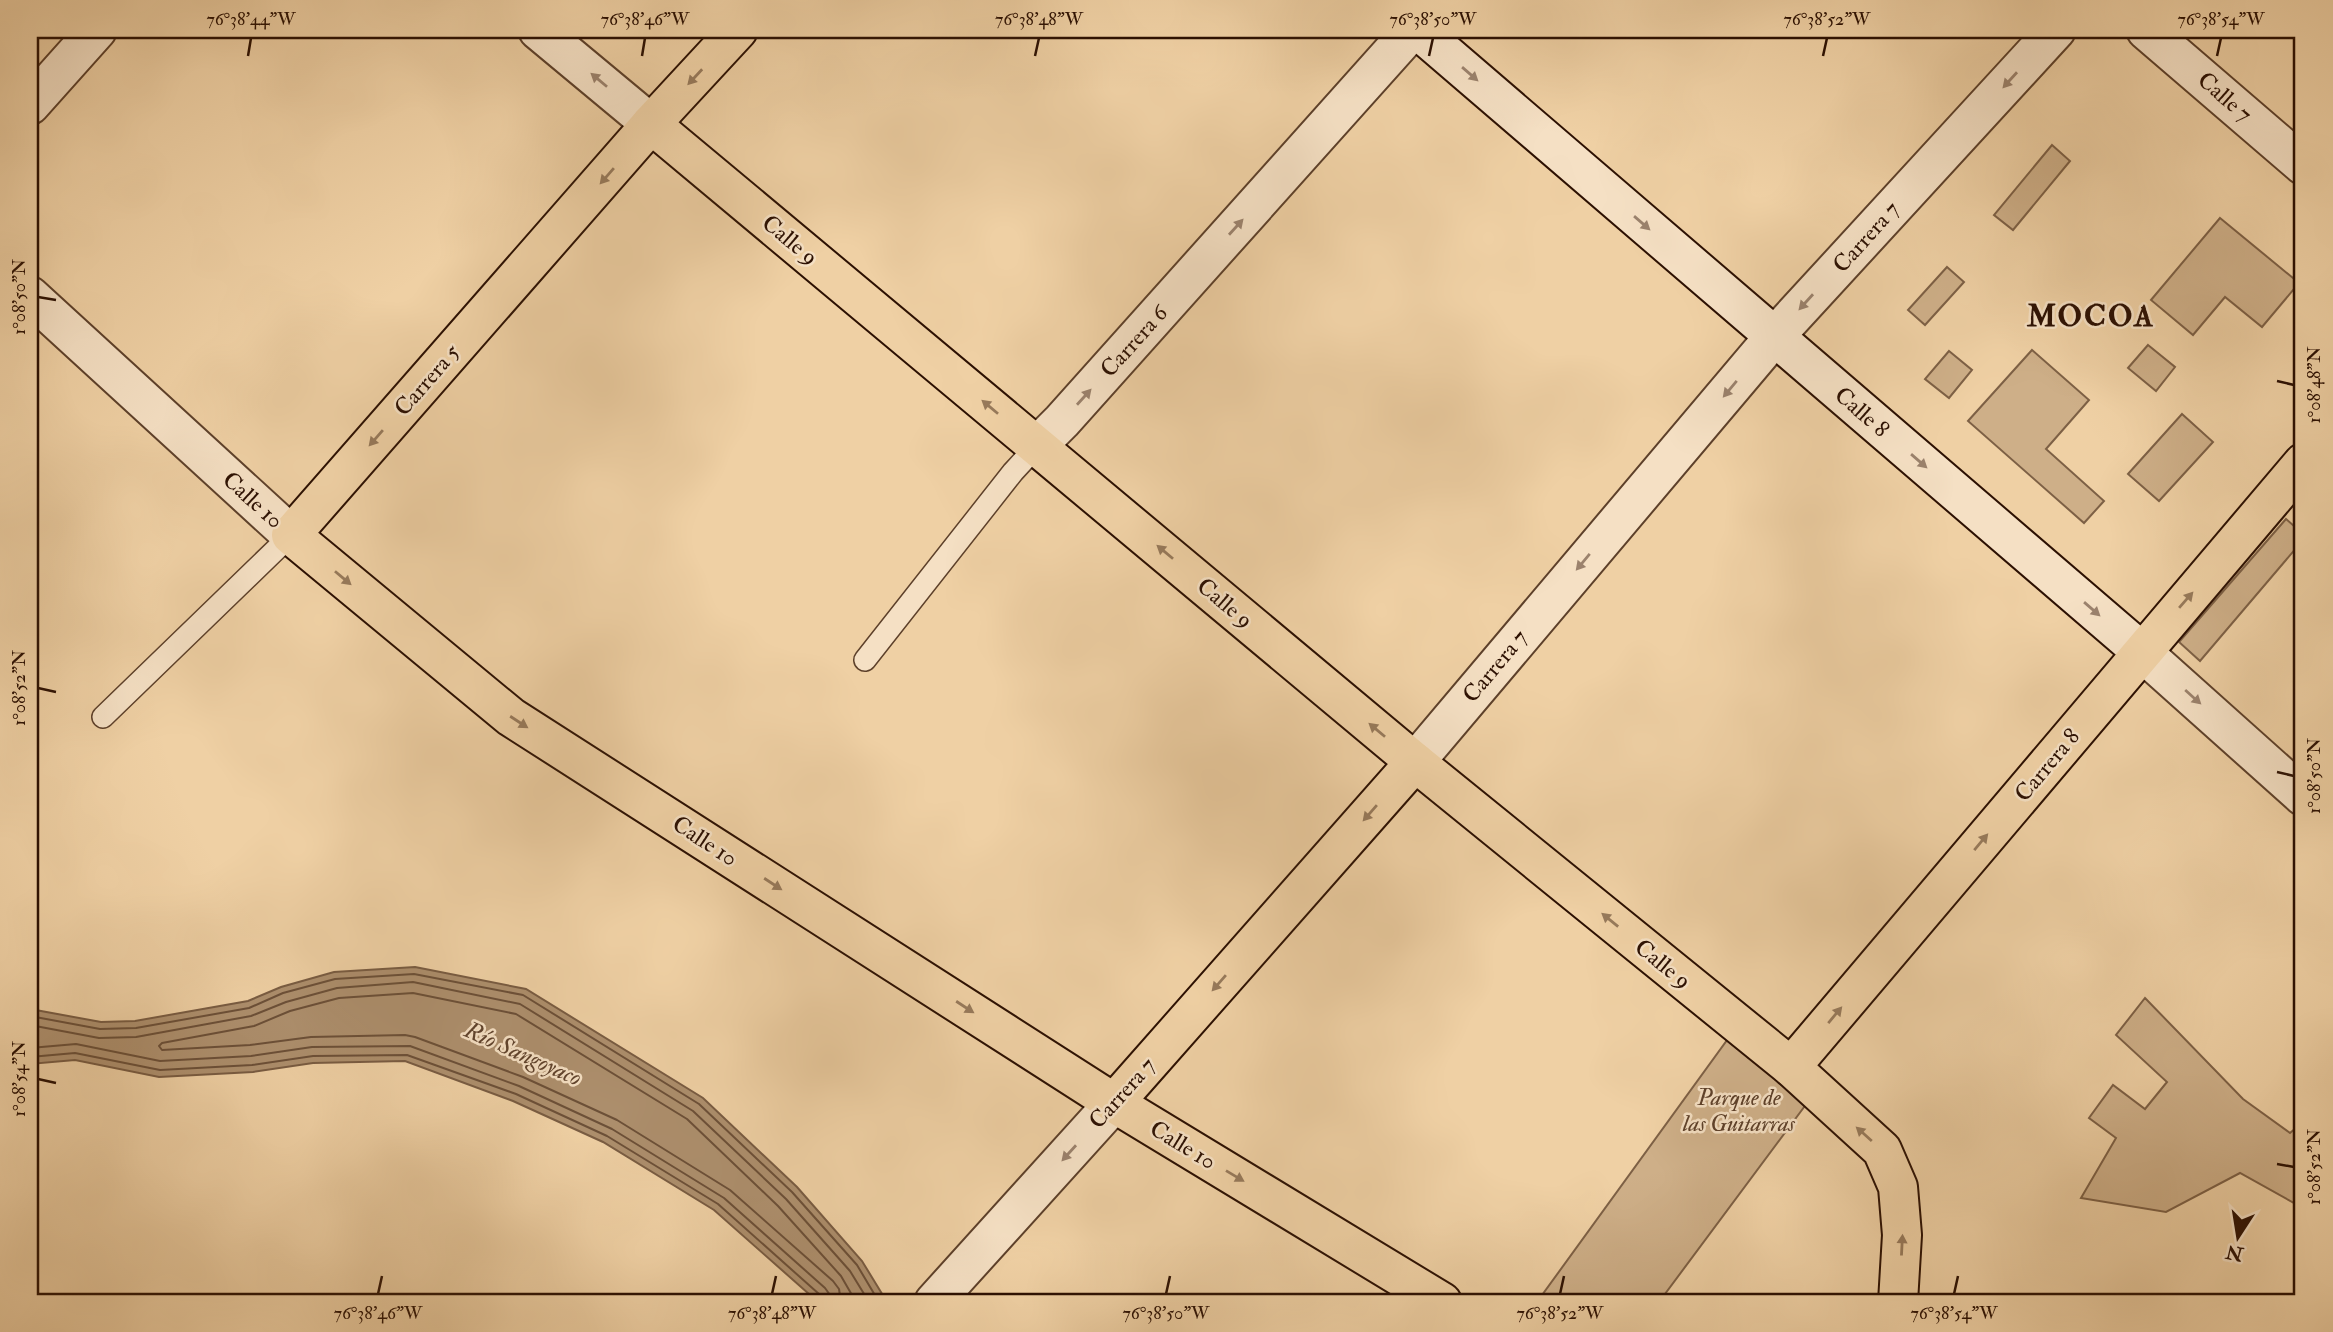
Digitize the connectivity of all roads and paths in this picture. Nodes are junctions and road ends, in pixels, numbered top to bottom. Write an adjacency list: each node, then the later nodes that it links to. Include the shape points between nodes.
1 (97, 30): 8 (street)
2 (538, 30): 9 (street, Calle 9, one-way to 2)
3 (738, 30): 9 (main road, Carrera 5, one-way to 9)
4 (1412, 30): 13 (street, Carrera 6, one-way to 4)
5 (1418, 30): 12 (street, Calle 8, one-way to 12)
6 (2056, 30): 12 (street, Carrera 7, one-way to 12)
7 (2146, 30): 10 (street, Calle 7)
8 (30, 105)
9 (651, 124): 13 (main road, Calle 9, one-way to 9); 15 (main road, Carrera 5, one-way to 15)
10 (2303, 165)
11 (30, 296): 15 (street, Calle 10)
12 (1774, 337): 16 (street, Calle 8, one-way to 16); 19 (street, Carrera 7, one-way to 19)
13 (1037, 446): 17 (lane, Carrera 6); 19 (main road, Calle 9, one-way to 13)
14 (2303, 463): 16 (main road, Carrera 8, one-way to 14)
15 (291, 535): 18 (lane, Carrera 5); 22 (main road, Calle 10, one-way to 22, via 512,717)
16 (2142, 652): 20 (street, Calle 8, one-way to 20); 21 (main road, Carrera 8, one-way to 16)
17 (866, 660)
18 (103, 717)
19 (1415, 762): 21 (main road, Calle 9, one-way to 19); 22 (main road, Carrera 7, one-way to 22)
20 (2303, 796)
21 (1791, 1068): 25 (main road, Calle 9, one-way to 21, via 1902,1235 1898,1187 1882,1150)
22 (1114, 1103): 23 (street, Carrera 7, one-way to 23); 24 (main road, Calle 10, one-way to 24)
23 (934, 1302)
24 (1442, 1302)
25 (1898, 1302)

